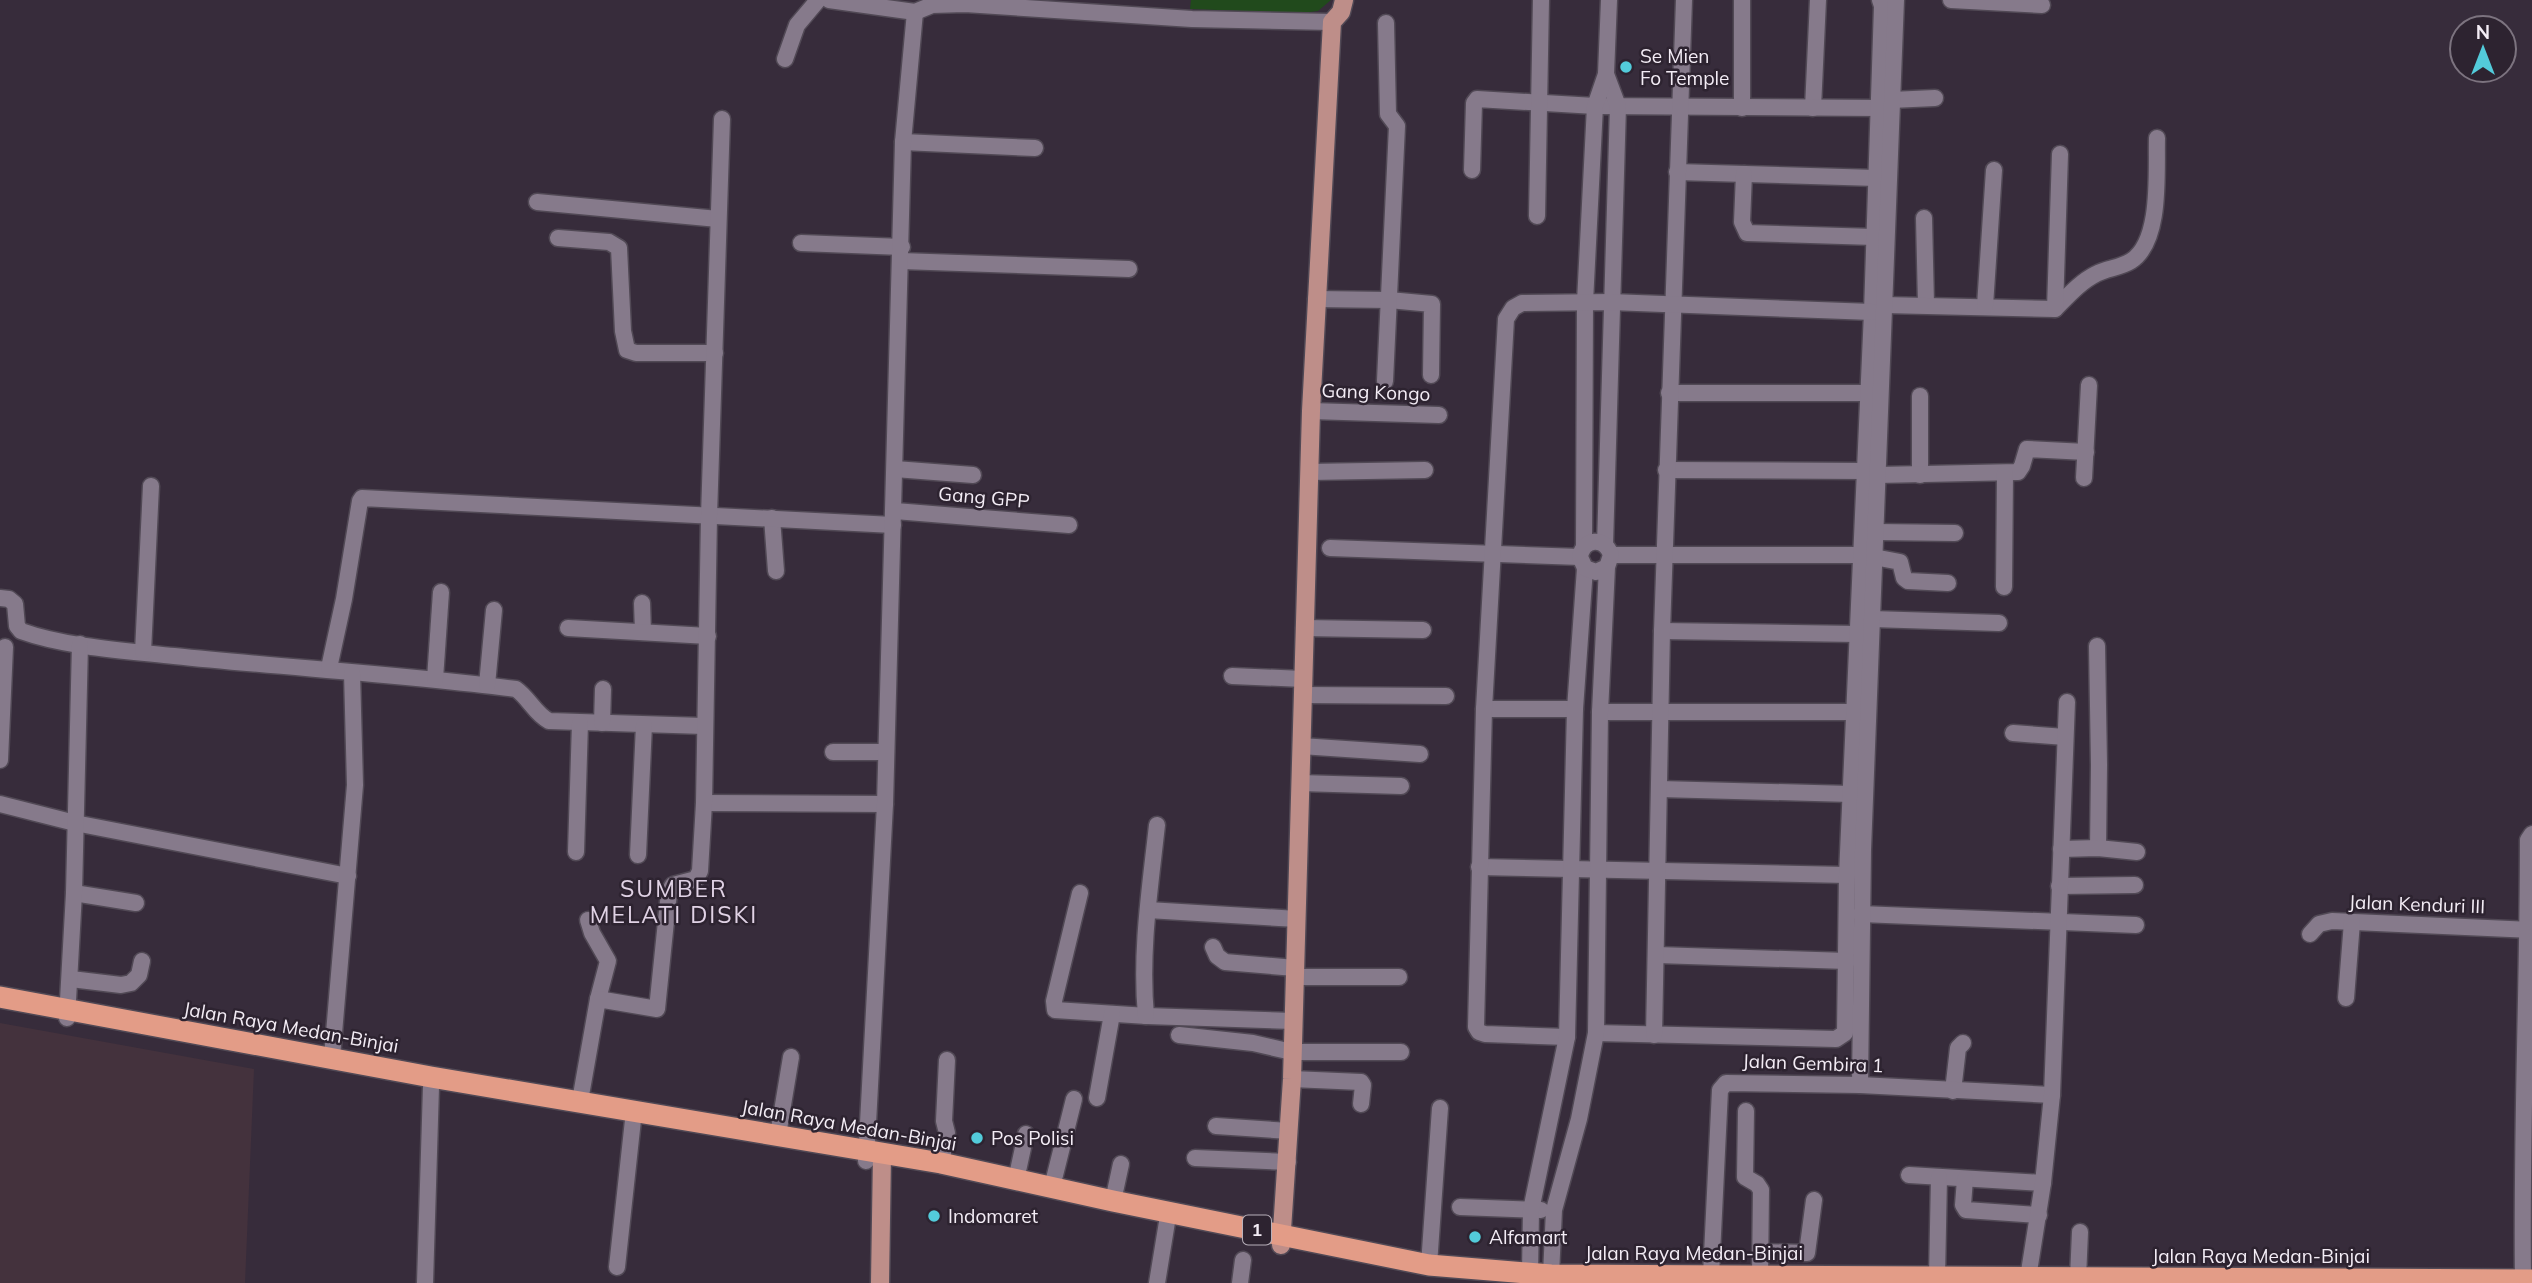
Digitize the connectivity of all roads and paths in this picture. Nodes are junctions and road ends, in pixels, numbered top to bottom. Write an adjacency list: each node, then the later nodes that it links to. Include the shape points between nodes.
1 (818, 0): 17 (street, via 797,25)
2 (829, 0): 14 (street)
3 (1344, 0): 15 (main road)
4 (1541, 0): 20 (street)
5 (1609, 0): 18 (street)
6 (1684, 0): 24 (street)
7 (1742, 0): 25 (street)
8 (1818, 0): 26 (street)
9 (1880, 0): 21 (street)
10 (1896, 0): 21 (street)
11 (1953, 0): 13 (street)
12 (965, 2): 14 (street, via 932,5); 15 (street, via 1192,19)
13 (2042, 5)
14 (915, 12): 29 (street)
15 (1332, 22): 46 (main road)
16 (1385, 23): 47 (street, via 1388,114 1397,126)
17 (785, 60)
18 (1606, 74): 22 (street); 23 (street)
19 (1934, 98): 21 (street)
20 (1540, 103): 22 (street); 32 (street, via 1475,100); 38 (street)
21 (1884, 104): 26 (street); 36 (street); 53 (street)
22 (1595, 106): 23 (street); 48 (street)
23 (1618, 106): 24 (street); 49 (street)
24 (1679, 107): 25 (street); 34 (street)
25 (1742, 108): 26 (street)
26 (1813, 108)
27 (722, 119): 40 (street)
28 (2157, 138): 54 (street, via 2153,224 2143,248 2130,262 2083,282)
29 (903, 142): 30 (street); 44 (street)
30 (1035, 148)
31 (2060, 154): 54 (street)
32 (1472, 170)
33 (1994, 170): 52 (street)
34 (1677, 172): 35 (street); 50 (street)
35 (1744, 174): 36 (street); 41 (street, via 1742,222 1747,233)
36 (1875, 178): 41 (street)
37 (537, 202): 40 (street)
38 (1537, 216)
39 (1924, 218): 51 (street)
40 (718, 219): 55 (street)
41 (1874, 237): 53 (street)
42 (558, 238): 55 (street, via 609,242 619,248 627,349 636,353)
43 (801, 243): 44 (street)
44 (901, 254): 45 (street); 65 (street)
45 (1129, 269)
46 (1316, 299): 47 (street); 62 (main road)
47 (1389, 300): 56 (street, via 1433,306); 57 (street)
48 (1585, 302): 49 (street); 82 (street, via 1522,303 1506,319); 86 (street)
49 (1611, 302): 50 (street); 83 (street)
50 (1672, 304): 53 (street); 59 (street)
51 (1926, 304): 52 (street); 53 (street)
52 (1985, 306): 54 (street)
53 (1878, 308): 60 (street); 69 (street)
54 (2055, 309)
55 (715, 353): 75 (street)
56 (1431, 375)
57 (1385, 381)
58 (2089, 385): 64 (street)
59 (1669, 393): 60 (street); 67 (street)
60 (1867, 393): 69 (street)
61 (1920, 396): 72 (street)
62 (1311, 411): 63 (street, Gang Kongo); 68 (main road)
63 (1439, 415)
64 (2086, 452): 70 (street, via 2027,449 2020,471); 73 (street)
65 (895, 469): 71 (street); 77 (street)
66 (1425, 470): 68 (street)
67 (1666, 470): 69 (street); 84 (street)
68 (1309, 472): 97 (main road)
69 (1871, 473): 72 (street); 79 (street); 85 (street)
70 (2005, 473): 72 (street); 89 (street)
71 (973, 475)
72 (1920, 475)
73 (2084, 478)
74 (151, 486): 106 (street)
75 (709, 516): 76 (street, Gang GPP); 102 (street); 107 (street, Gang GPP, via 362,498)
76 (772, 518): 77 (street, Gang GPP); 87 (street)
77 (894, 518): 78 (street, Gang GPP); 129 (street)
78 (1069, 524)
79 (1875, 532): 80 (street); 85 (street)
80 (1955, 533)
81 (1330, 548): 82 (street)
82 (1491, 555): 86 (street); 116 (street)
83 (1608, 556): 84 (street); 86 (street, via 1596,572); 86 (street, via 1594,541); 118 (street)
84 (1664, 556): 85 (street); 99 (street)
85 (1867, 556): 88 (street, via 1900,562 1908,581); 94 (street); 101 (street)
86 (1583, 557): 117 (street)
87 (776, 571)
88 (1948, 583)
89 (2004, 587)
90 (441, 592): 110 (street)
91 (0, 598): 103 (street, via 15,604 21,631)
92 (642, 603): 100 (street)
93 (494, 610): 111 (street)
94 (1872, 619): 95 (street); 159 (street)
95 (1999, 623)
96 (568, 628): 100 (street)
97 (1304, 628): 98 (street); 112 (main road)
98 (1423, 631)
99 (1661, 631): 101 (street); 119 (street)
100 (643, 632): 102 (street)
101 (1857, 634): 120 (street)
102 (708, 636): 124 (street)
103 (80, 644): 106 (street); 139 (street)
104 (2097, 646): 142 (street)
105 (5, 647): 131 (street)
106 (142, 652): 107 (street)
107 (329, 668): 108 (street)
108 (352, 673): 110 (street); 152 (street, via 355,785)
109 (1232, 676): 112 (street)
110 (435, 679): 111 (street)
111 (487, 685): 121 (street, via 519,691 545,719)
112 (1303, 687): 114 (street); 127 (main road)
113 (603, 689): 122 (street)
114 (1446, 696)
115 (2067, 702): 126 (street)
116 (1484, 709): 117 (street); 147 (street)
117 (1575, 709): 148 (street)
118 (1600, 712): 119 (street); 149 (street)
119 (1661, 712): 120 (street); 134 (street)
120 (1854, 712): 135 (street)
121 (580, 723): 122 (street); 144 (street)
122 (603, 723): 123 (street)
123 (644, 725): 124 (street); 146 (street)
124 (705, 726): 136 (street)
125 (2013, 733): 126 (street)
126 (2065, 737): 143 (street)
127 (1301, 746): 130 (street); 132 (main road)
128 (833, 752): 129 (street)
129 (886, 752): 138 (street)
130 (1420, 754)
131 (0, 760)
132 (1300, 783): 133 (street); 160 (main road)
133 (1401, 786)
134 (1660, 789): 135 (street); 150 (street)
135 (1851, 794): 151 (street)
136 (704, 803): 138 (street); 176 (street, via 699,874 673,885 668,896 657,1009)
137 (0, 804): 139 (street)
138 (885, 804): 209 (street, via 873,1003)
139 (75, 823): 152 (street); 155 (street)
140 (1157, 825): 158 (street)
141 (2532, 834): 165 (street, via 2528,840)
142 (2098, 848): 143 (street); 145 (street)
143 (2061, 849): 154 (street)
144 (576, 852)
145 (2137, 852)
146 (638, 855)
147 (1479, 867): 148 (street); 185 (street, via 1477,1029 1485,1034)
148 (1570, 869): 149 (street); 185 (street)
149 (1599, 870): 150 (street); 182 (street)
150 (1656, 872): 151 (street); 168 (street)
151 (1847, 875): 170 (street)
152 (348, 876): 190 (street)
153 (2135, 885): 154 (street)
154 (2059, 887): 162 (street)
155 (74, 893): 157 (street); 173 (street)
156 (1080, 893): 179 (street, via 1054,1008)
157 (136, 903)
158 (1148, 910): 160 (street); 180 (street, via 1143,984)
159 (1861, 914): 162 (street); 193 (street)
160 (1297, 919): 171 (main road)
161 (588, 920): 176 (street, via 608,961)
162 (2058, 921): 164 (street); 196 (street)
163 (2352, 922): 165 (street, Jalan Kenduri III); 166 (street, Jalan Kenduri III, via 2323,922); 175 (street)
164 (2136, 925)
165 (2530, 930): 200 (street)
166 (2309, 934)
167 (1213, 947): 171 (street, via 1225,962)
168 (1657, 955): 170 (street); 184 (street)
169 (142, 961): 173 (street, via 139,975 131,983)
170 (1847, 961): 184 (street, via 1846,1030 1841,1038)
171 (1294, 973): 172 (street); 181 (main road)
172 (1399, 977)
173 (71, 979): 178 (street)
174 (0, 996): 178 (highway, Jalan Raya Medan-Binjai / 1)
175 (2346, 998)
176 (598, 999): 199 (street)
177 (0, 1006): 178 (highway, Jalan Raya Medan-Binjai / 1)
178 (68, 1014): 190 (highway, Jalan Raya Medan-Binjai / 1); 194 (highway, Jalan Raya Medan-Binjai / 1)
179 (1112, 1014): 180 (street); 197 (street)
180 (1146, 1016): 181 (street)
181 (1293, 1021): 187 (main road)
182 (1596, 1033): 184 (street); 224 (street)
183 (1179, 1035): 187 (street)
184 (1654, 1035)
185 (1567, 1037): 223 (street)
186 (1963, 1043): 195 (street, via 1958,1048)
187 (1292, 1052): 188 (street); 192 (main road)
188 (1401, 1052)
189 (792, 1056): 208 (street)
190 (332, 1057): 199 (highway, Jalan Raya Medan-Binjai / 1)
191 (947, 1060): 212 (street, via 947,1133)
192 (1292, 1079): 201 (street, via 1361,1082); 206 (main road)
193 (1860, 1085): 195 (street, Jalan Gembira 1); 234 (street, Jalan Gembira 1, via 1731,1082 1721,1087)
194 (431, 1087): 204 (highway, Jalan Raya Medan-Binjai / 1); 241 (street)
195 (1954, 1091): 196 (street, Jalan Gembira 1)
196 (2052, 1095): 218 (street)
197 (1097, 1098)
198 (1074, 1099): 219 (street)
199 (580, 1101): 208 (highway, Jalan Raya Medan-Binjai / 1)
200 (2528, 1101): 240 (street, via 2522,1163)
201 (1362, 1104)
202 (1440, 1108): 231 (street)
203 (1746, 1111): 229 (street, via 1745,1177 1761,1190)
204 (633, 1120): 209 (highway, Jalan Raya Medan-Binjai / 1); 232 (street)
205 (1216, 1126): 206 (street)
206 (1289, 1131): 211 (main road)
207 (1026, 1134): 217 (street)
208 (778, 1135): 209 (highway, Jalan Raya Medan-Binjai / 1)
209 (875, 1158): 212 (highway, Jalan Raya Medan-Binjai / 1); 226 (highway, Jalan Raya Medan-Binjai / 1); 242 (main road)
210 (1195, 1158): 211 (street)
211 (1288, 1162): 228 (main road)
212 (941, 1163): 217 (highway, Jalan Raya Medan-Binjai / 1)
213 (1121, 1164): 221 (street)
214 (1909, 1175): 215 (street)
215 (1939, 1177): 216 (street); 236 (street)
216 (1965, 1179): 218 (street); 225 (street, via 1966,1210)
217 (1016, 1180): 219 (highway, Jalan Raya Medan-Binjai / 1)
218 (2043, 1183): 225 (street)
219 (1052, 1187): 221 (highway, Jalan Raya Medan-Binjai / 1)
220 (1814, 1200): 229 (street, via 1807,1253)
221 (1113, 1201): 228 (highway, Jalan Raya Medan-Binjai / 1)
222 (1461, 1207): 223 (street)
223 (1531, 1210): 224 (street); 237 (street)
224 (1554, 1210): 233 (street)
225 (2039, 1214): 238 (street)
226 (1167, 1222): 228 (highway, Jalan Raya Medan-Binjai / 1); 243 (street)
227 (2080, 1232): 239 (street)
228 (1282, 1240): 231 (highway, Jalan Raya Medan-Binjai / 1); 237 (highway, Jalan Raya Medan-Binjai / 1, via 1428,1275)
229 (1761, 1252): 235 (street)
230 (1243, 1260): 244 (street)
231 (1430, 1265): 237 (highway, Jalan Raya Medan-Binjai / 1)
232 (617, 1267)
233 (1551, 1275): 234 (highway, Jalan Raya Medan-Binjai / 1); 237 (highway, Jalan Raya Medan-Binjai / 1)
234 (1711, 1275): 235 (highway, Jalan Raya Medan-Binjai / 1)
235 (1760, 1276): 236 (highway, Jalan Raya Medan-Binjai / 1)
236 (1937, 1277): 238 (highway, Jalan Raya Medan-Binjai / 1)
237 (1527, 1278)
238 (2028, 1278): 239 (highway, Jalan Raya Medan-Binjai / 1)
239 (2078, 1278): 240 (highway, Jalan Raya Medan-Binjai / 1)
240 (2527, 1280)
241 (425, 1283)
242 (880, 1283)
243 (1157, 1283)
244 (1240, 1283)

